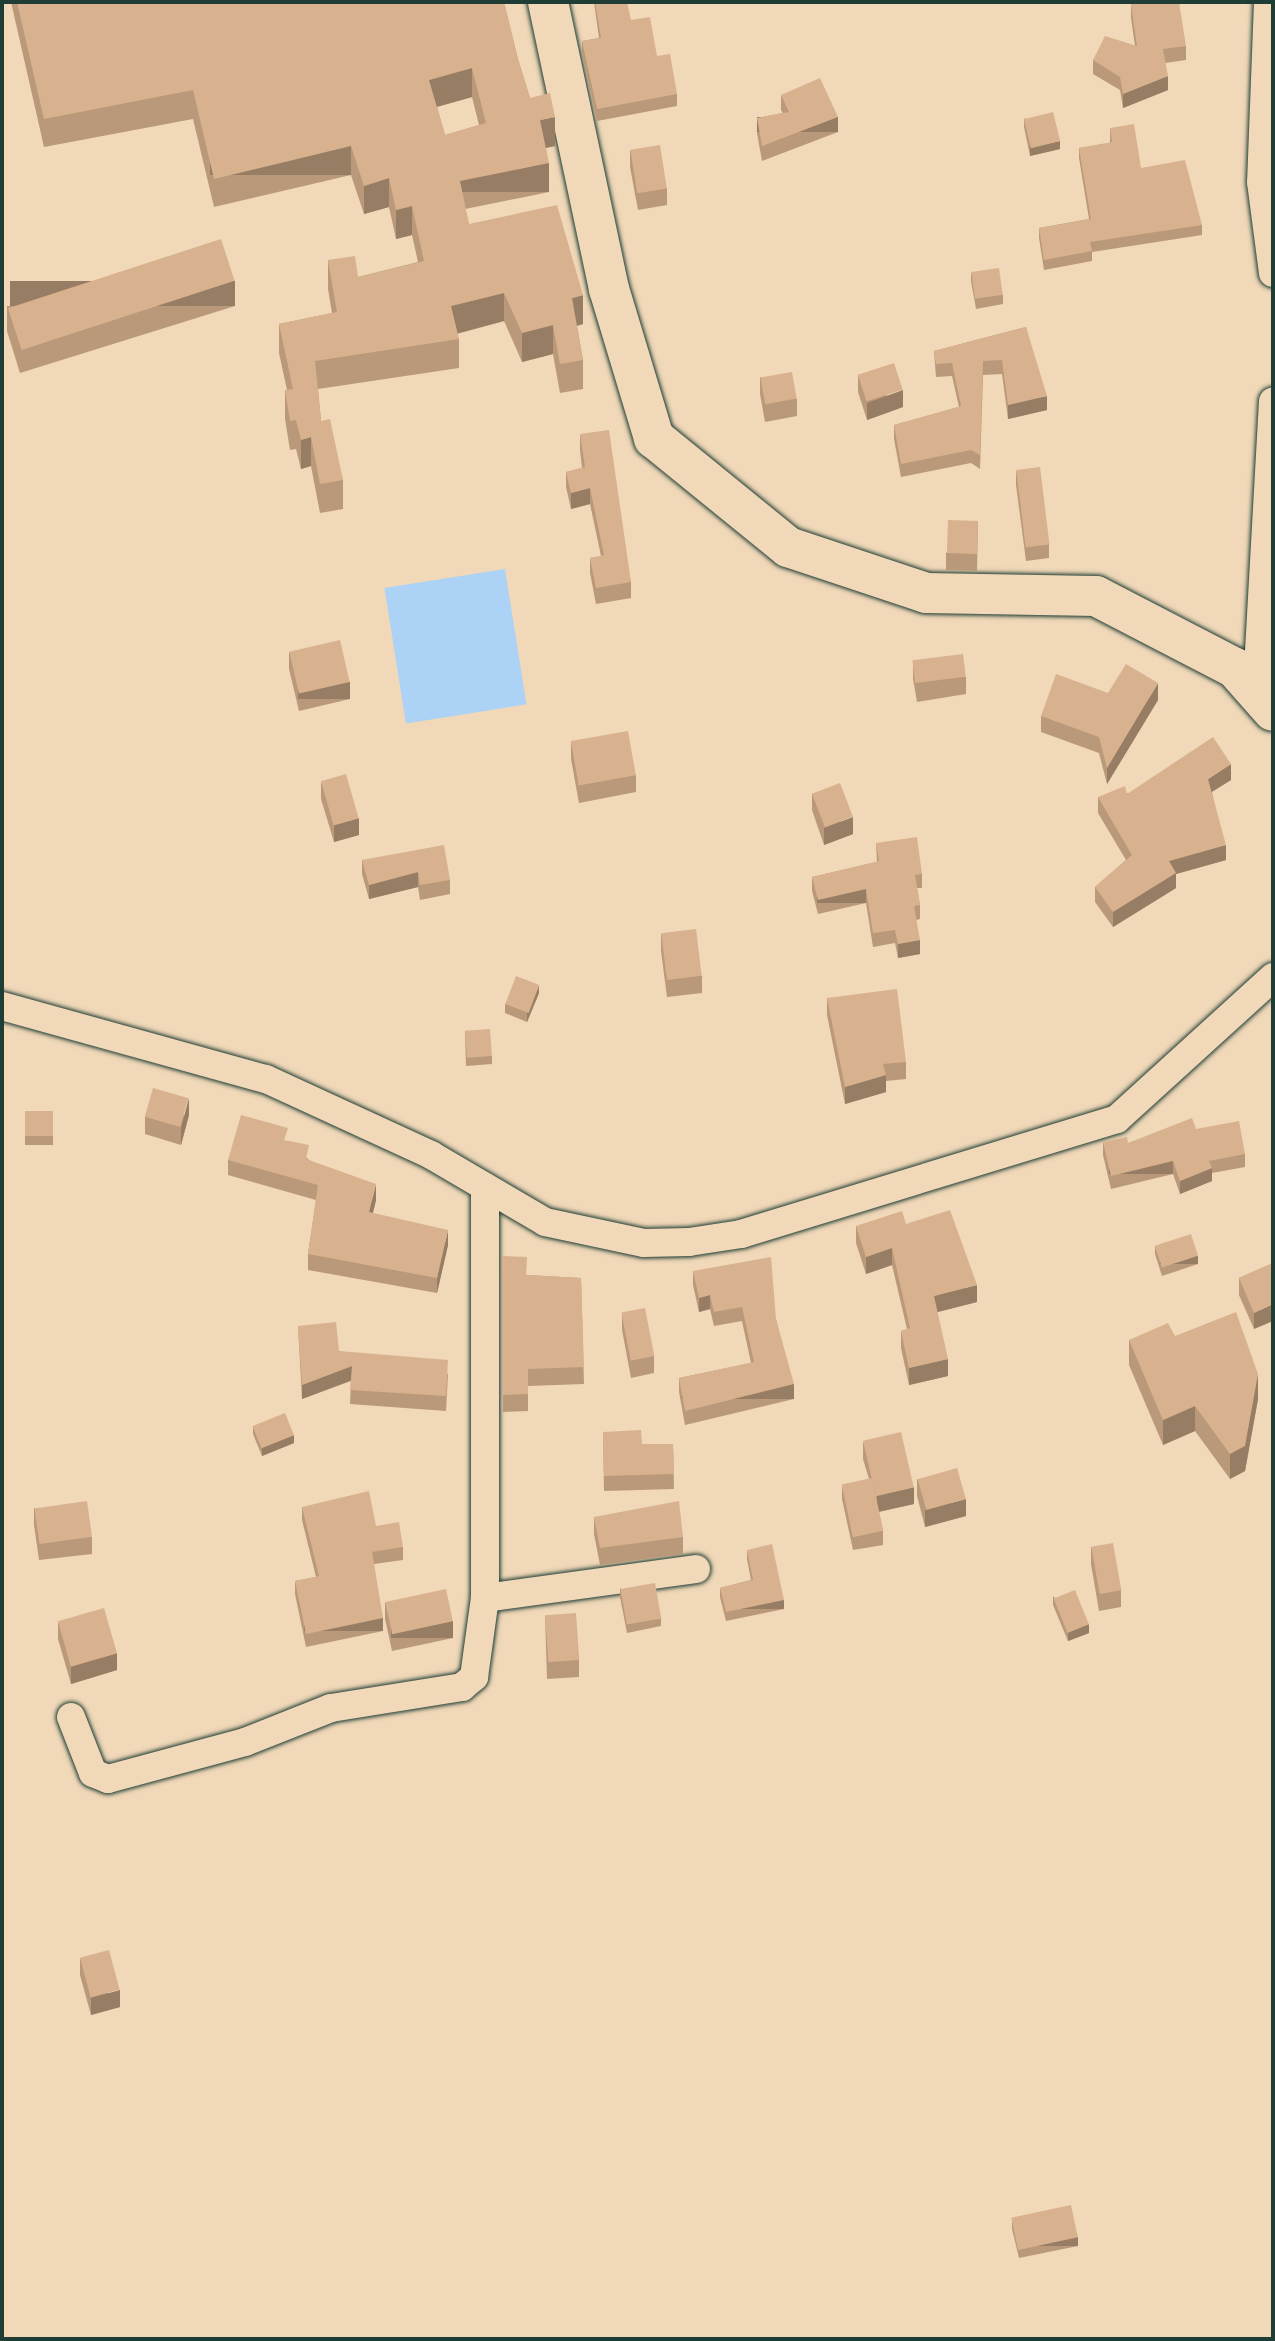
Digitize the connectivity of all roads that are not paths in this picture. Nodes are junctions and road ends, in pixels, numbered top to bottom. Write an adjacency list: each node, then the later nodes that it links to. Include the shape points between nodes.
1 (548, 2): 5 (main road, via 609,289 654,438 788,547 926,593 1096,596)
2 (1268, 2): 3 (street, via 1261,182)
3 (1273, 273)
4 (1273, 401): 5 (street)
5 (1265, 699)
6 (1273, 977): 8 (street, via 1117,1119 741,1234 644,1243 545,1222)
7 (2, 1006): 8 (street, via 266,1079)
8 (485, 1187): 10 (street)
9 (696, 1569): 10 (street)
10 (485, 1598): 11 (street, via 474,1677 462,1687 331,1708 245,1742 108,1779 93,1773)
11 (71, 1717)

